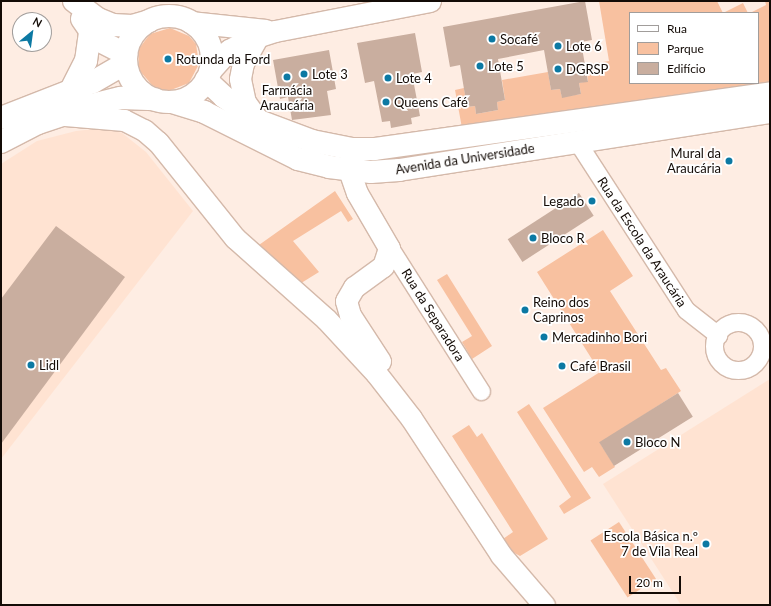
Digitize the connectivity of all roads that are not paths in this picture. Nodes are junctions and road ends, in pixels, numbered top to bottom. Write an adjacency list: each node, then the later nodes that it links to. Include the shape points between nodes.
1 (72, 1): 4 (main road, via 98,19 113,25 132,26); 6 (main road)
2 (430, 1): 3 (street)
3 (361, 8): 7 (street)
4 (149, 21): 5 (main road, via 173,17); 8 (main road, via 136,32)
5 (190, 22): 7 (street); 9 (main road, via 202,32 210,48)
6 (90, 33): 8 (main road); 10 (main road, via 86,61)
7 (267, 33): 9 (street, via 235,46); 16 (street, via 246,56 240,78 246,102)
8 (126, 58): 10 (main road, via 93,82); 12 (main road, via 135,86)
9 (208, 76): 12 (main road, via 196,92); 16 (main road, Avenida da Universidade, via 224,97)
10 (71, 90): 15 (main road)
11 (770, 93): 16 (main road, Avenida da Universidade, via 374,149 318,143)
12 (164, 101): 14 (main road, Avenida da Universidade, via 121,98); 19 (main road, Avenida da Universidade, via 204,112 283,154 315,164)
13 (770, 112): 17 (main road, Avenida da Universidade)
14 (61, 115): 18 (main road, Avenida da Universidade); 23 (street, via 116,118 138,127 154,138 235,238 355,349 388,386)
15 (1, 118)
16 (259, 120)
17 (576, 140): 19 (main road, Avenida da Universidade, via 399,170); 21 (street, Rua da Escola da Araucária, via 686,310)
18 (1, 142)
19 (348, 170): 20 (street, Rua da Separadora, via 357,193)
20 (385, 240): 22 (street, Rua da Separadora); 23 (street, Rua da Separadora, via 389,254 385,263 350,290 347,308 405,399)
21 (718, 335)
22 (481, 391)
23 (428, 443): 24 (street, via 501,555)
24 (544, 605)

